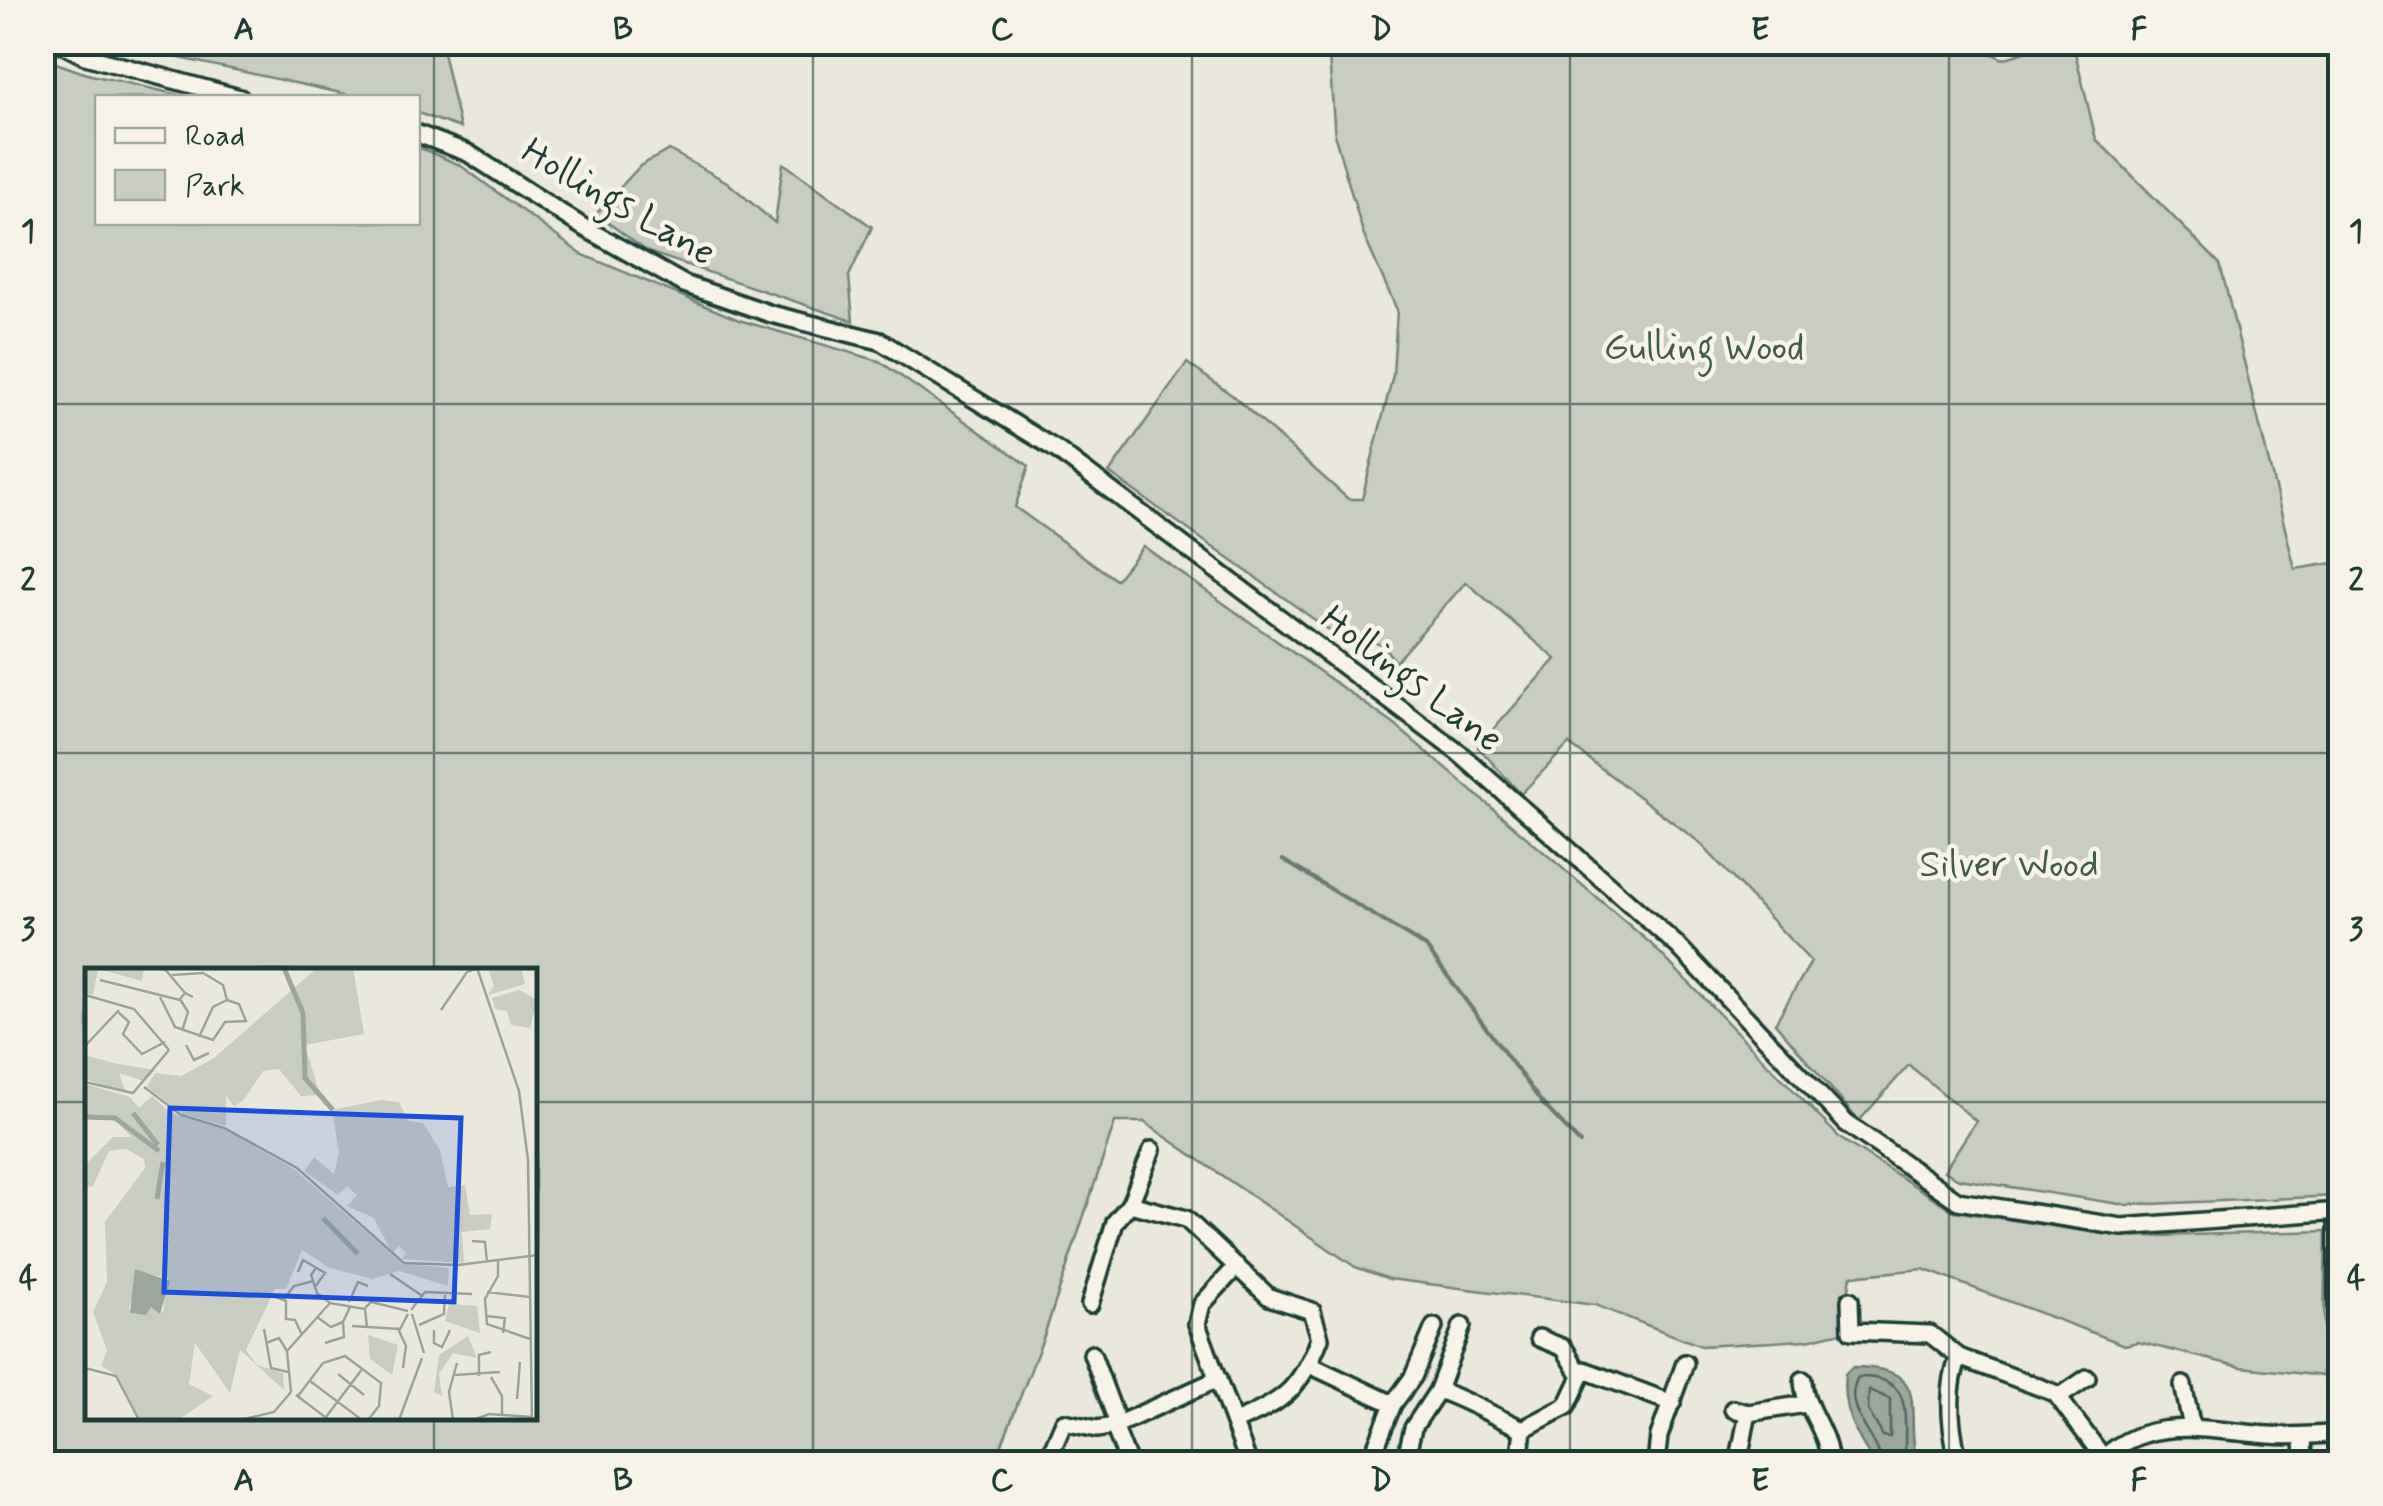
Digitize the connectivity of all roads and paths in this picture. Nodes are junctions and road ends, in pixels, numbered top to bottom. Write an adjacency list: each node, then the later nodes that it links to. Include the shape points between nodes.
1 (58, 42): 2 (street, via 85,56)
2 (229, 95)
3 (420, 135): 6 (street, Hollings Lane, via 468,153 684,284 880,341 1057,450 1459,753 1678,946 1846,1124 1958,1201 2122,1227)
4 (1152, 1150): 5 (street)
5 (1130, 1204): 7 (street, via 1186,1220); 9 (street, via 1115,1222)
6 (2339, 1211): 11 (street)
7 (1238, 1266): 20 (street, via 1269,1297 1312,1311 1321,1332); 23 (street, via 1198,1314)
8 (1850, 1300): 14 (street, via 1851,1331)
9 (1090, 1304)
10 (1928, 1316): 14 (street)
11 (2339, 1323): 16 (street)
12 (1462, 1326): 26 (street)
13 (1434, 1327): 29 (street)
14 (1924, 1334): 18 (street)
15 (1539, 1338): 21 (street, via 1564,1348)
16 (2338, 1343)
17 (1092, 1354): 32 (street)
18 (1959, 1357): 27 (street); 37 (street, via 1951,1417)
19 (1685, 1363): 28 (street)
20 (1310, 1365): 29 (street); 31 (street, via 1275,1406)
21 (1580, 1374): 28 (street, via 1590,1369); 34 (street, via 1567,1406)
22 (2087, 1378): 27 (street)
23 (1218, 1379): 31 (street); 32 (street)
24 (1803, 1380): 30 (street)
25 (2183, 1385): 33 (street)
26 (1438, 1390): 34 (street); 39 (street, via 1413,1428)
27 (2059, 1397): 38 (street)
28 (1672, 1403): 45 (street, via 1658,1436)
29 (1393, 1404): 43 (street)
30 (1806, 1404): 46 (street, via 1740,1411); 47 (street, via 1822,1428)
31 (1235, 1422): 42 (street)
32 (1116, 1424): 40 (street, via 1097,1430 1064,1422); 41 (street)
33 (2192, 1427): 36 (street); 38 (street, via 2136,1436)
34 (1523, 1428): 44 (street)
35 (2340, 1432): 36 (street)
36 (2303, 1436): 48 (street)
37 (1958, 1459)
38 (2101, 1460)
39 (1405, 1461)
40 (1046, 1464)
41 (1129, 1464)
42 (1249, 1464)
43 (1368, 1464)
44 (1519, 1464)
45 (1656, 1464)
46 (1738, 1464)
47 (1829, 1464)
48 (2304, 1464)

